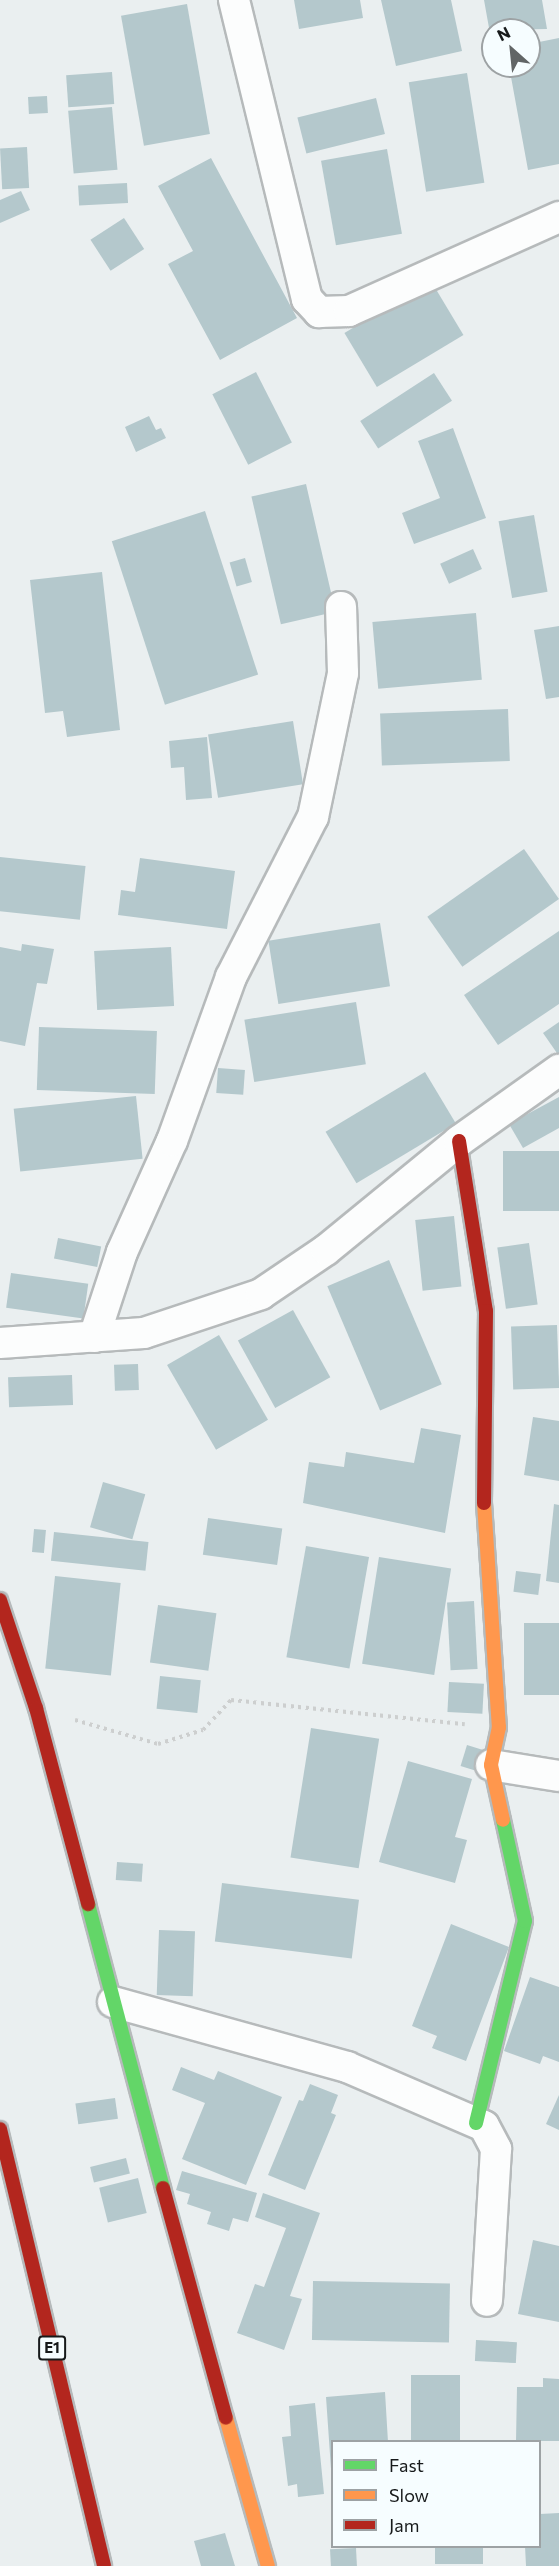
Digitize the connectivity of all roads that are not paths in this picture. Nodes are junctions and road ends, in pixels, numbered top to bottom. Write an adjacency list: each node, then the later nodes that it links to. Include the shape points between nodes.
1 (234, 0): 2 (street, via 307,299 319,312 349,311)
2 (559, 217)
3 (342, 607): 6 (street, via 343,673 313,817 231,977 172,1141 122,1252)
4 (559, 1070): 5 (street)
5 (459, 1141): 6 (street, via 326,1250 261,1294 144,1333); 9 (main road, via 486,1311 484,1531 499,1727)
6 (93, 1337): 7 (street)
7 (0, 1343)
8 (0, 1600): 11 (main road, via 36,1708)
9 (491, 1765): 10 (street); 12 (main road, via 525,1921)
10 (559, 1776)
11 (113, 2002): 12 (street, via 346,2067); 16 (main road)
12 (476, 2123): 14 (street, via 484,2126 496,2149)
13 (0, 2130): 15 (main road, E1)
14 (488, 2301)
15 (104, 2566)
16 (268, 2566)

